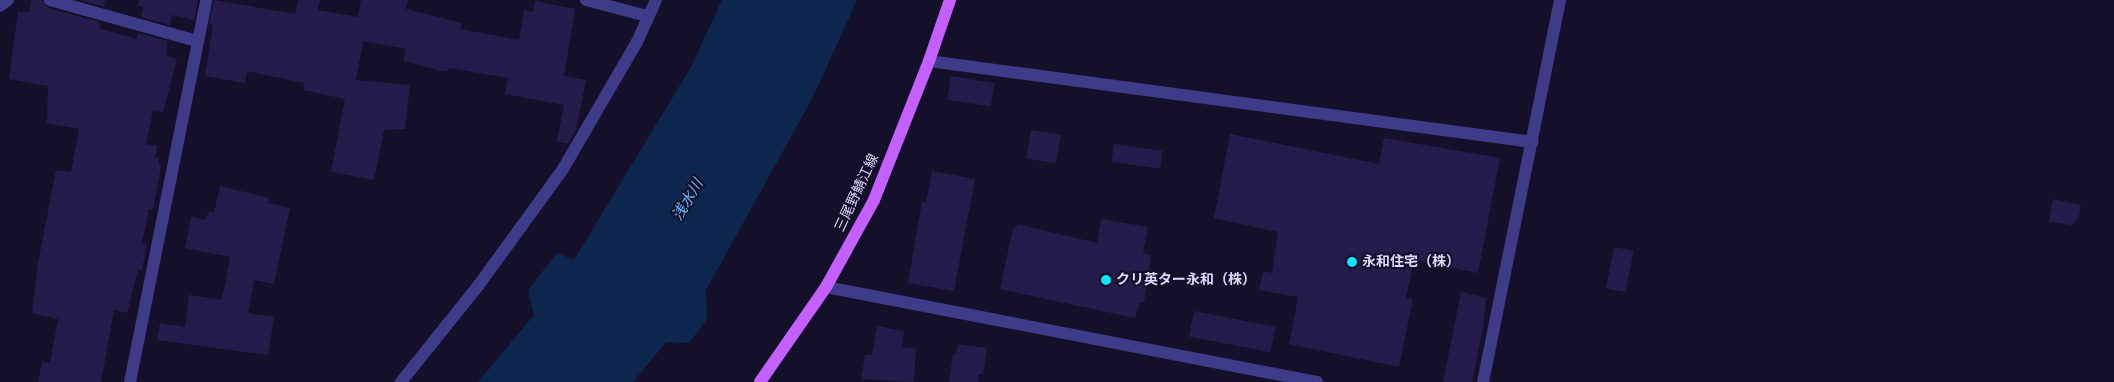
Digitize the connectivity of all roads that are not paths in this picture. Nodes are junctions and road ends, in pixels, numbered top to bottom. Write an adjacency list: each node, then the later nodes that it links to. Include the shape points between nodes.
1 (8, 0): 8 (street)
2 (50, 0): 10 (street)
3 (206, 0): 10 (street)
4 (586, 0): 9 (street)
5 (656, 0): 9 (street)
6 (950, 0): 11 (main road, 三尾野鯖江線)
7 (1560, 0): 12 (street)
8 (0, 6)
9 (647, 16): 15 (street, via 637,42 563,168 478,286)
10 (197, 41): 14 (street)
11 (930, 61): 12 (street); 13 (main road, 三尾野鯖江線, via 874,200)
12 (1533, 142): 18 (street)
13 (826, 287): 16 (main road, 三尾野鯖江線); 17 (street)
14 (130, 382)
15 (401, 382)
16 (760, 382)
17 (1316, 382)
18 (1483, 382)

